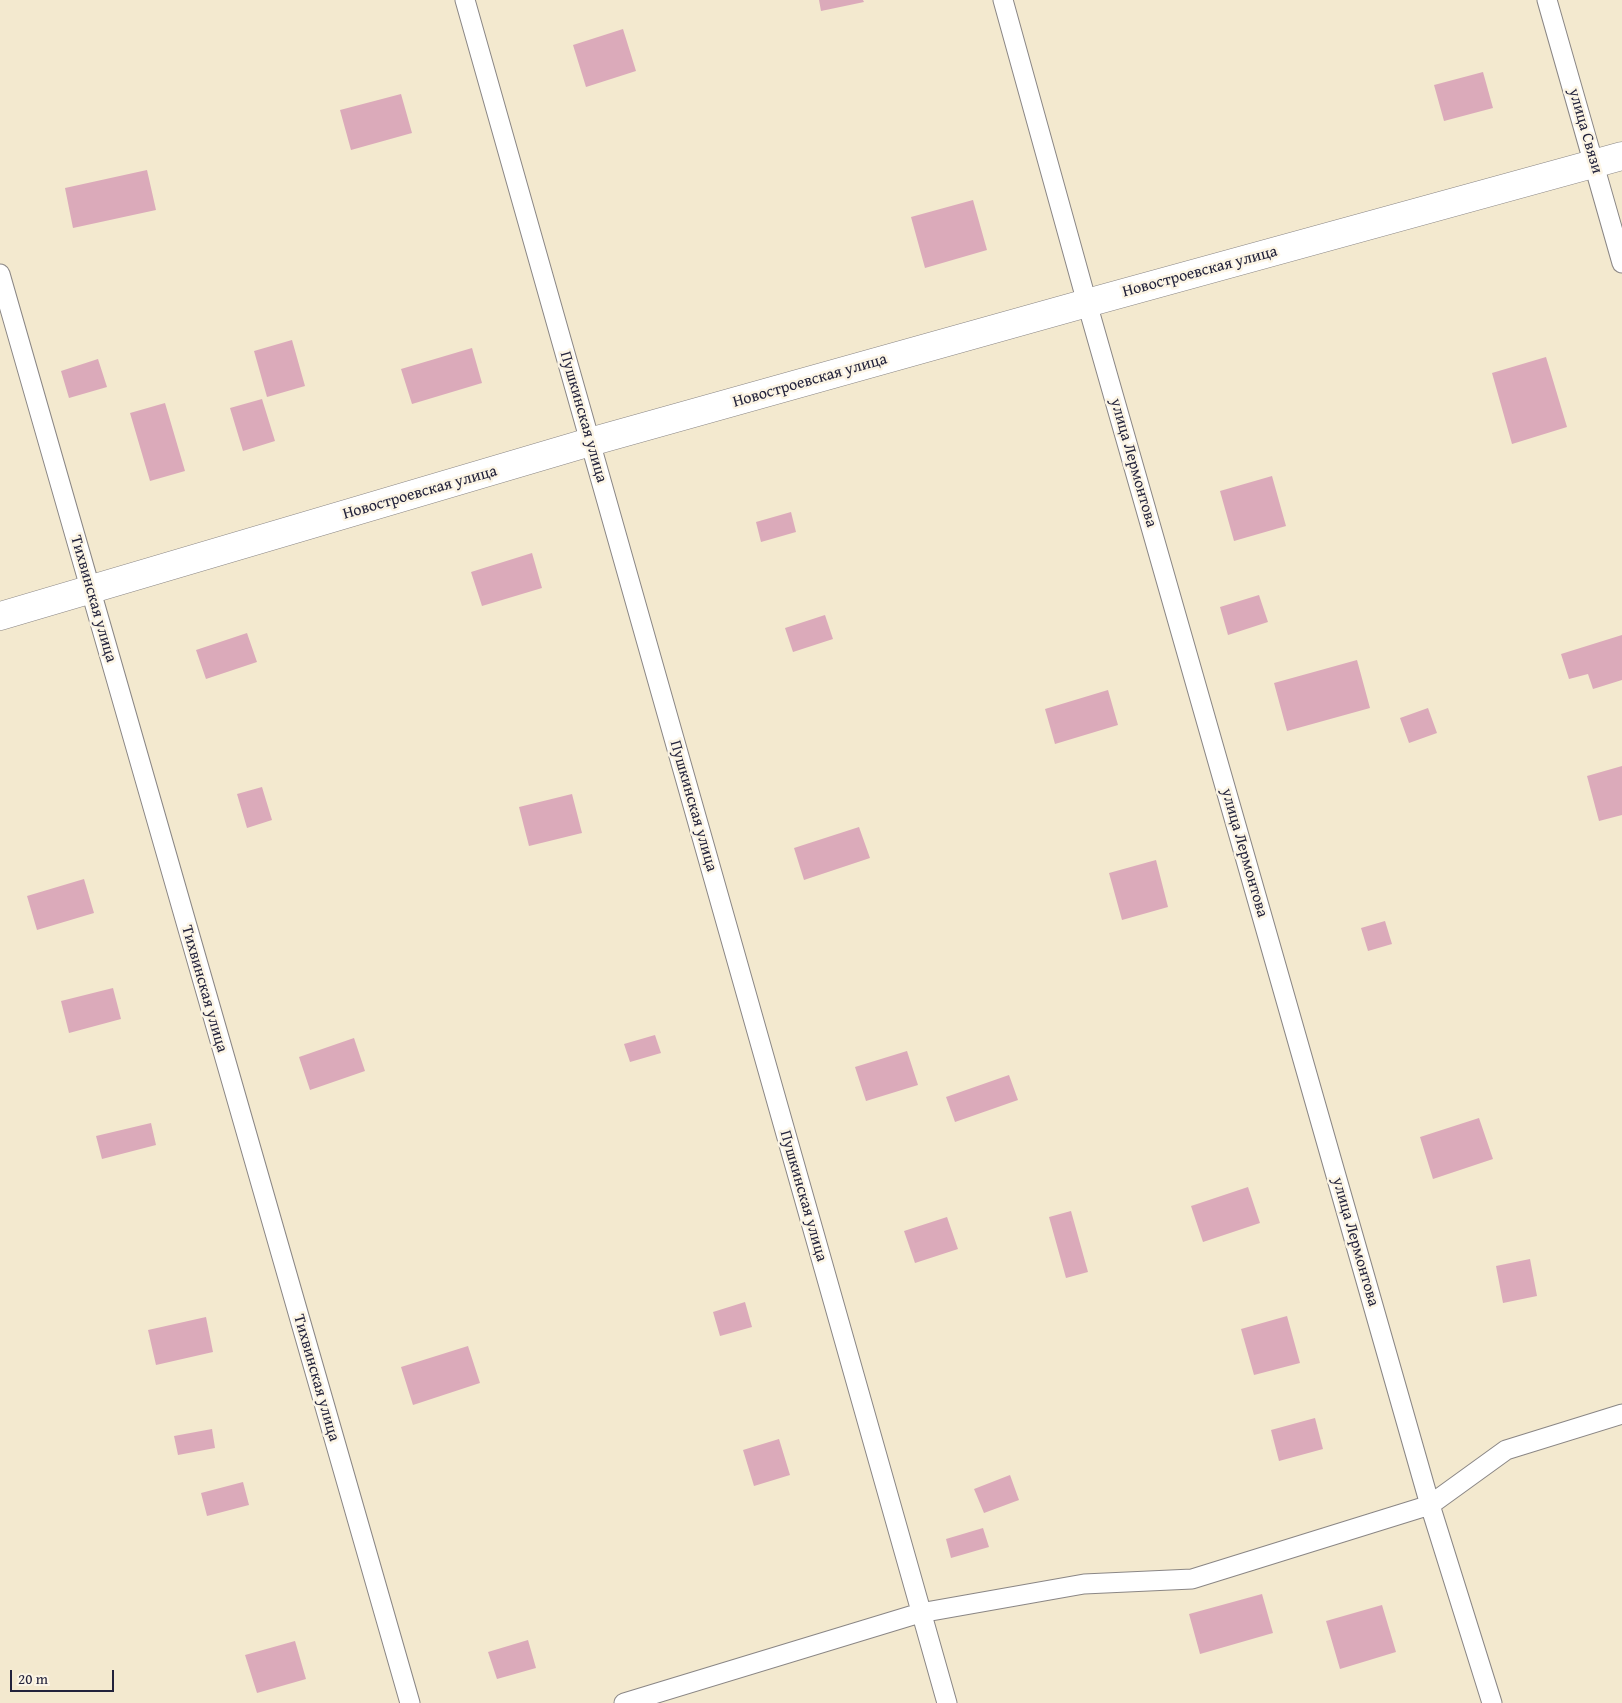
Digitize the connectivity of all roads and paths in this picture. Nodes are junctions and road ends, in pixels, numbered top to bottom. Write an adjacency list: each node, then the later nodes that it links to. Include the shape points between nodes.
1 (465, 0): 9 (lane, Пушкинская улица)
2 (1003, 0): 8 (lane, улица Лермонтова)
3 (1547, 0): 5 (lane, улица Связи)
4 (1622, 156): 5 (street, Новостроевская улица)
5 (1594, 164): 6 (lane, улица Связи); 8 (street, Новостроевская улица)
6 (1622, 263)
7 (0, 274): 10 (lane, Тихвинская улица)
8 (1087, 303): 9 (street, Новостроевская улица); 13 (lane, улица Лермонтова)
9 (590, 442): 10 (street, Новостроевская улица); 14 (lane, Пушкинская улица)
10 (90, 590): 11 (street, Новостроевская улица); 15 (lane, Тихвинская улица)
11 (0, 616)
12 (1622, 1414): 13 (lane, via 1506,1450)
13 (1430, 1505): 14 (lane, via 1192,1579 1084,1584); 18 (lane, улица Лермонтова)
14 (920, 1613): 16 (lane); 17 (lane, Пушкинская улица)
15 (410, 1703)
16 (624, 1703)
17 (947, 1703)
18 (1492, 1703)

